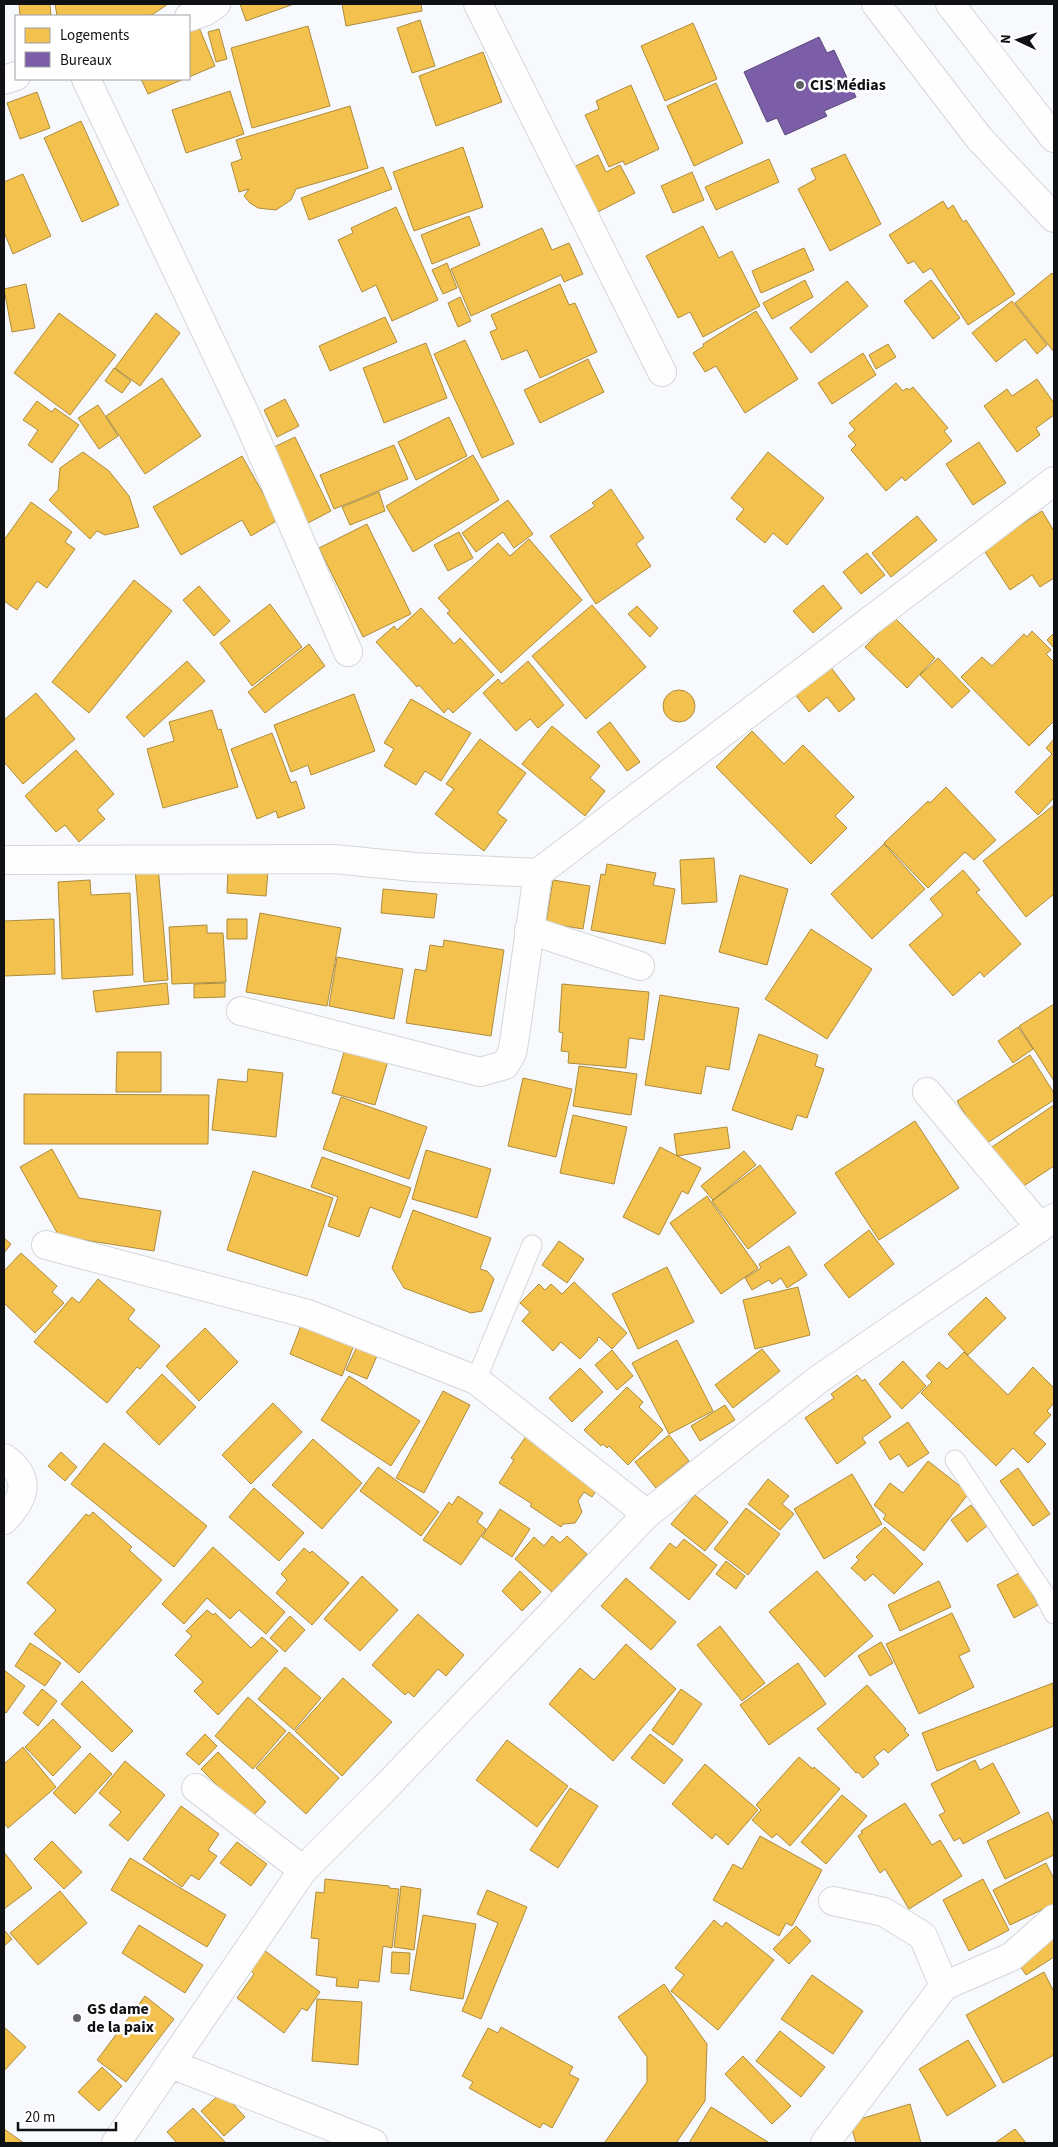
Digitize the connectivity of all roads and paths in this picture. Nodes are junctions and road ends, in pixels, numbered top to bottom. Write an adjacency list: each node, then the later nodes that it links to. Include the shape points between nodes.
1 (216, 4): 5 (street)
2 (478, 4): 9 (street)
3 (876, 4): 8 (street, via 978,138)
4 (950, 4): 7 (street)
5 (190, 17)
6 (86, 80): 11 (street, via 246,416)
7 (1054, 138)
8 (1054, 218)
9 (662, 372)
10 (1054, 481): 13 (street)
11 (348, 652)
12 (4, 860): 13 (street, via 334,858 414,867)
13 (538, 873): 14 (street)
14 (529, 930): 15 (street); 16 (street, via 512,1053 505,1065 493,1070 480,1072)
15 (640, 966)
16 (240, 1010)
17 (927, 1092): 18 (street)
18 (1047, 1223): 24 (street, via 819,1379)
19 (46, 1245): 21 (street, via 308,1314)
20 (532, 1245): 21 (lane)
21 (476, 1380): 24 (street)
22 (4, 1458): 25 (street, via 20,1475 23,1488 20,1501)
23 (955, 1460): 26 (lane, via 1043,1592)
24 (647, 1514): 28 (street)
25 (4, 1520)
26 (1054, 1614)
27 (196, 1788): 28 (street)
28 (303, 1870): 32 (street)
29 (832, 1900): 31 (street, via 884,1912 923,1936)
30 (1054, 1919): 31 (street, via 1011,1956)
31 (944, 1986): 35 (street)
32 (171, 2064): 33 (street); 34 (street)
33 (116, 2143)
34 (373, 2143)
35 (825, 2143)

